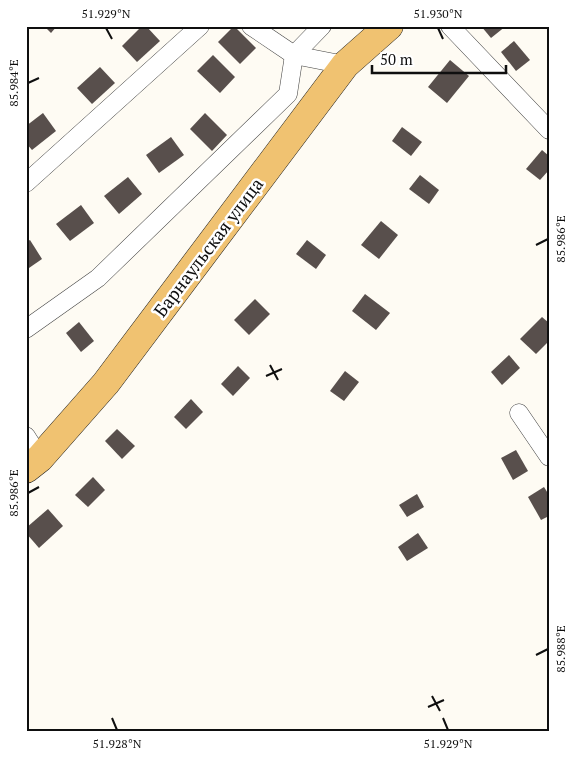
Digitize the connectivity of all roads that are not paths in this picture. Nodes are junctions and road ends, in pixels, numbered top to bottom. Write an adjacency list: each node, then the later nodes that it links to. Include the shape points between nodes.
1 (200, 26): 9 (street)
2 (251, 26): 6 (street)
3 (322, 26): 6 (street)
4 (389, 26): 7 (main road, Барнаульская улица)
5 (450, 26): 8 (street)
6 (294, 55): 7 (street); 10 (street, via 288,94 98,278)
7 (345, 65): 12 (main road, Барнаульская улица, via 106,382)
8 (549, 130)
9 (26, 183)
10 (26, 329)
11 (519, 413): 13 (street)
12 (31, 454)
13 (549, 457)

